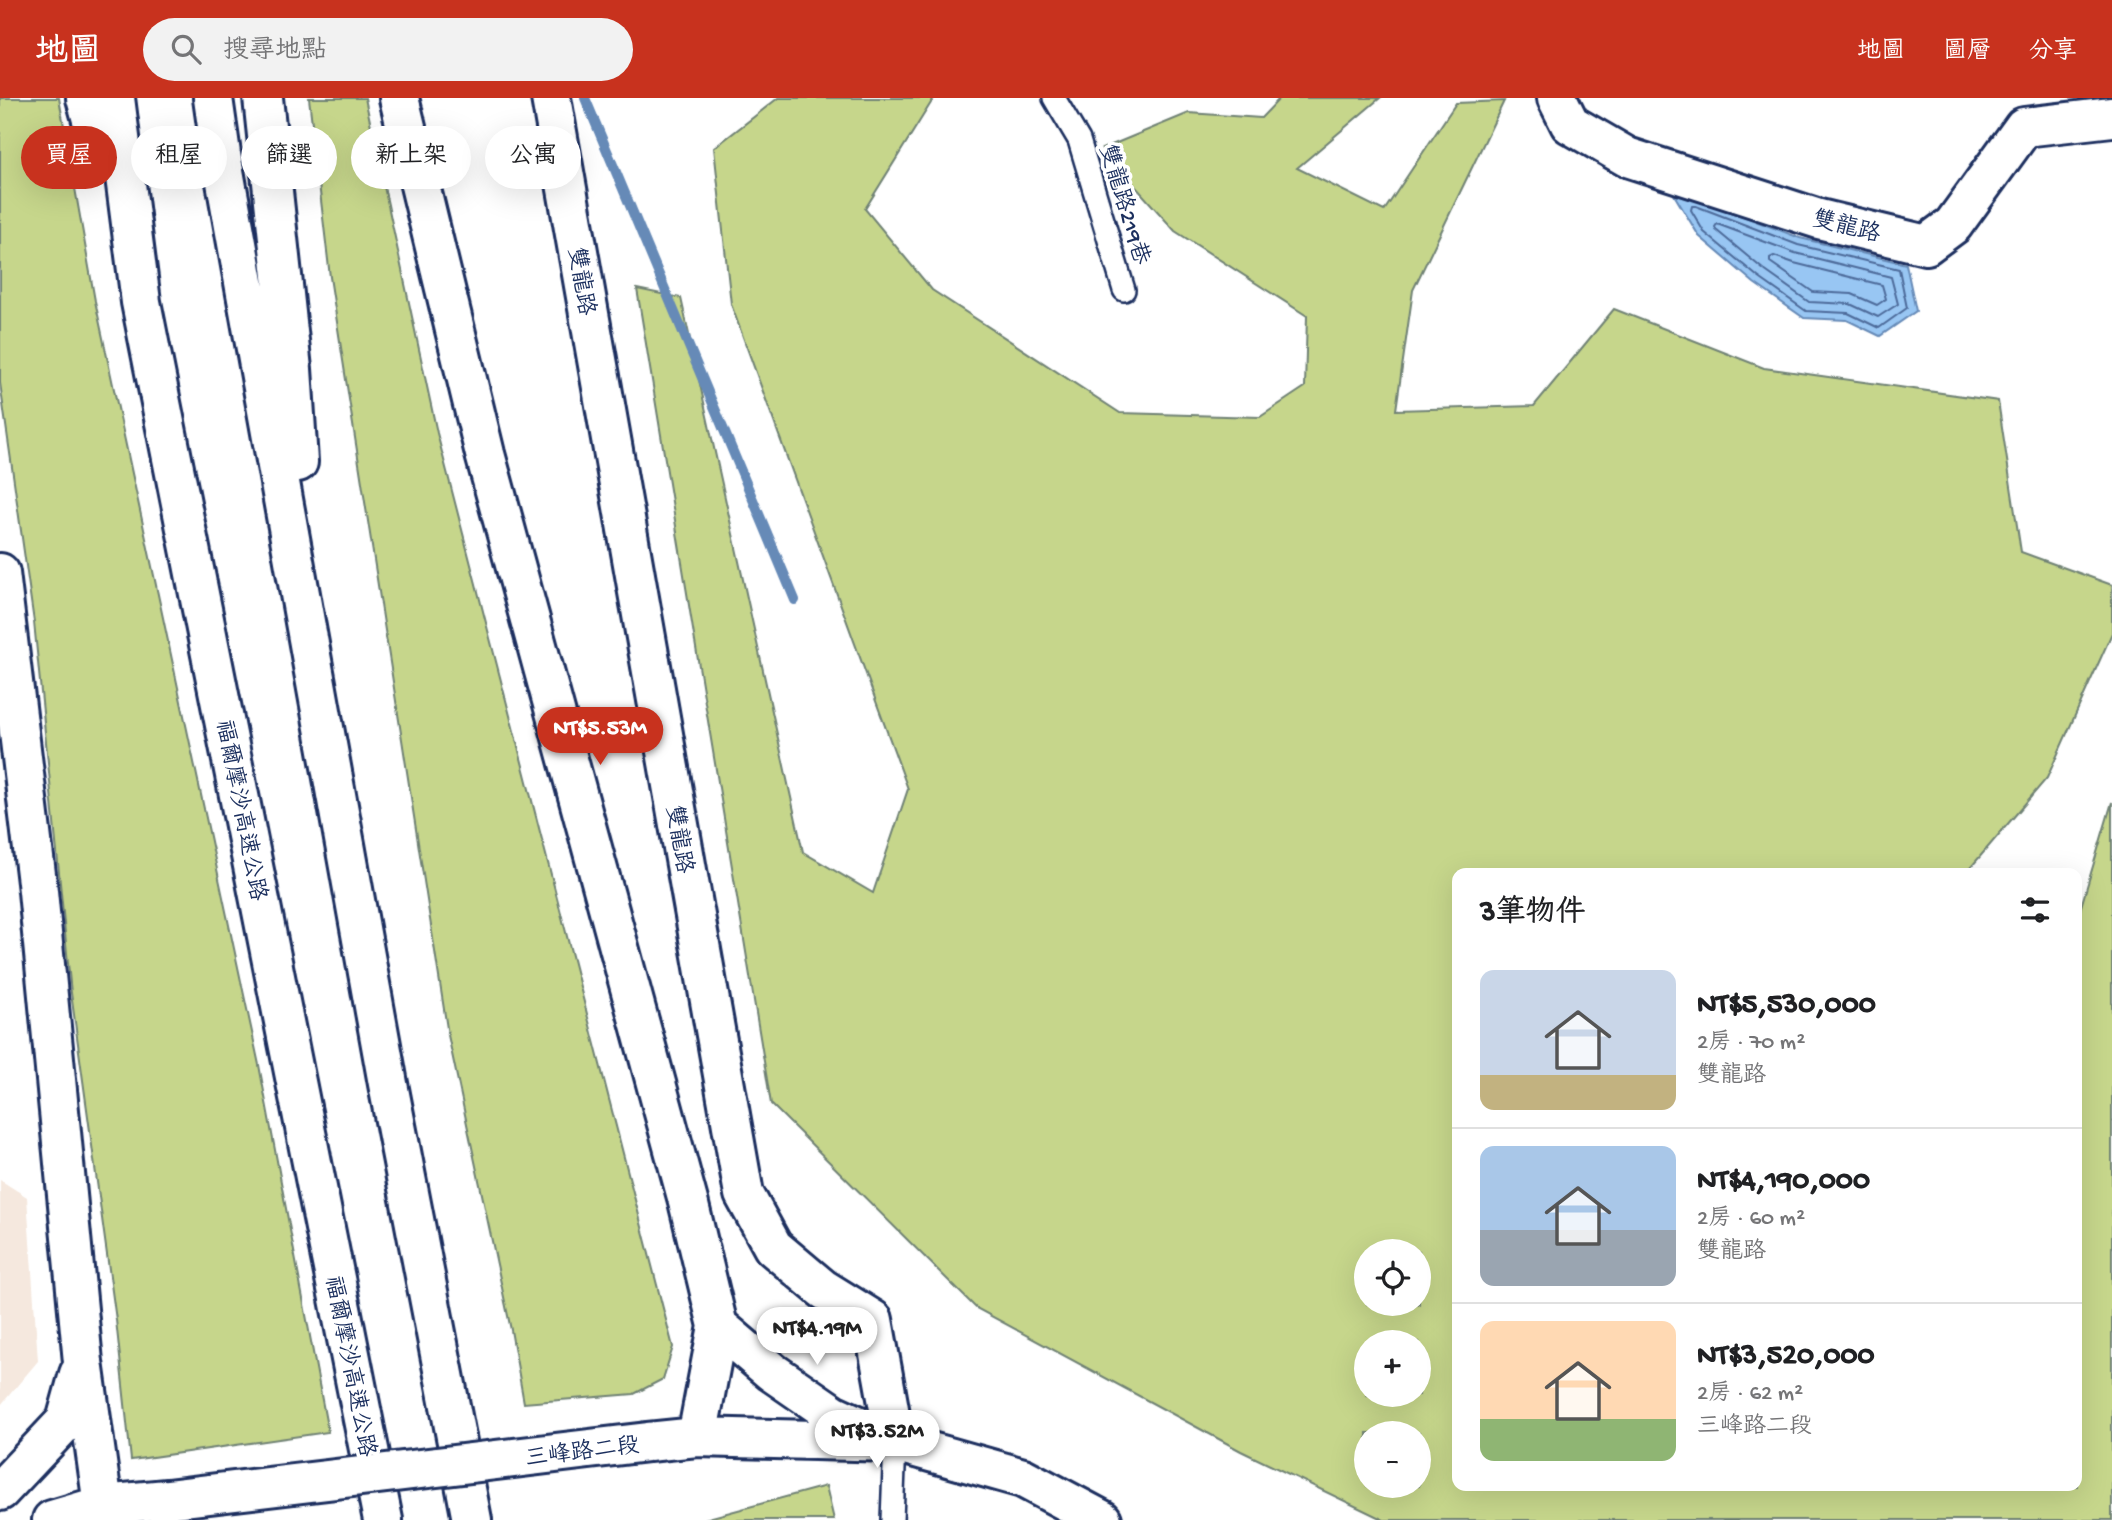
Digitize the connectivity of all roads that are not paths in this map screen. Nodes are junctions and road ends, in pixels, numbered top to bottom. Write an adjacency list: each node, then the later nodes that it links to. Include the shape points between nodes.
1 (86, 98): 11 (main road)
2 (115, 98): 11 (main road, 福爾摩沙高速公路)
3 (213, 98): 13 (main road)
4 (262, 98): 13 (main road, via 292,369)
5 (399, 98): 14 (main road, via 485,454)
6 (551, 98): 17 (main road, 雙龍路, via 744,1194 773,1247 823,1289 873,1320)
7 (1054, 98): 10 (lane, 雙龍路219巷, via 1079,140)
8 (1557, 98): 9 (main road, 雙龍路, via 1570,124 1627,157 1819,219 1926,245 1953,225 2024,127)
9 (2112, 117)
10 (1124, 290)
11 (141, 302): 21 (main road, 福爾摩沙高速公路)
12 (0, 573): 15 (main road, via 38,891)
13 (307, 631): 22 (main road)
14 (718, 1326): 16 (main road); 17 (main road, via 833,1414)
15 (83, 1362): 18 (main road, via 66,1421); 19 (main road)
16 (696, 1437): 17 (main road, 三峰路二段); 19 (main road, 三峰路二段, bridge, via 167,1499)
17 (895, 1442): 23 (lane); 24 (main road, 三峰路二段, via 1023,1478)
18 (0, 1491)
19 (95, 1513): 20 (main road, 三峰路二段)
20 (52, 1520)
21 (383, 1520)
22 (472, 1520)
23 (892, 1520)
24 (1102, 1520)

